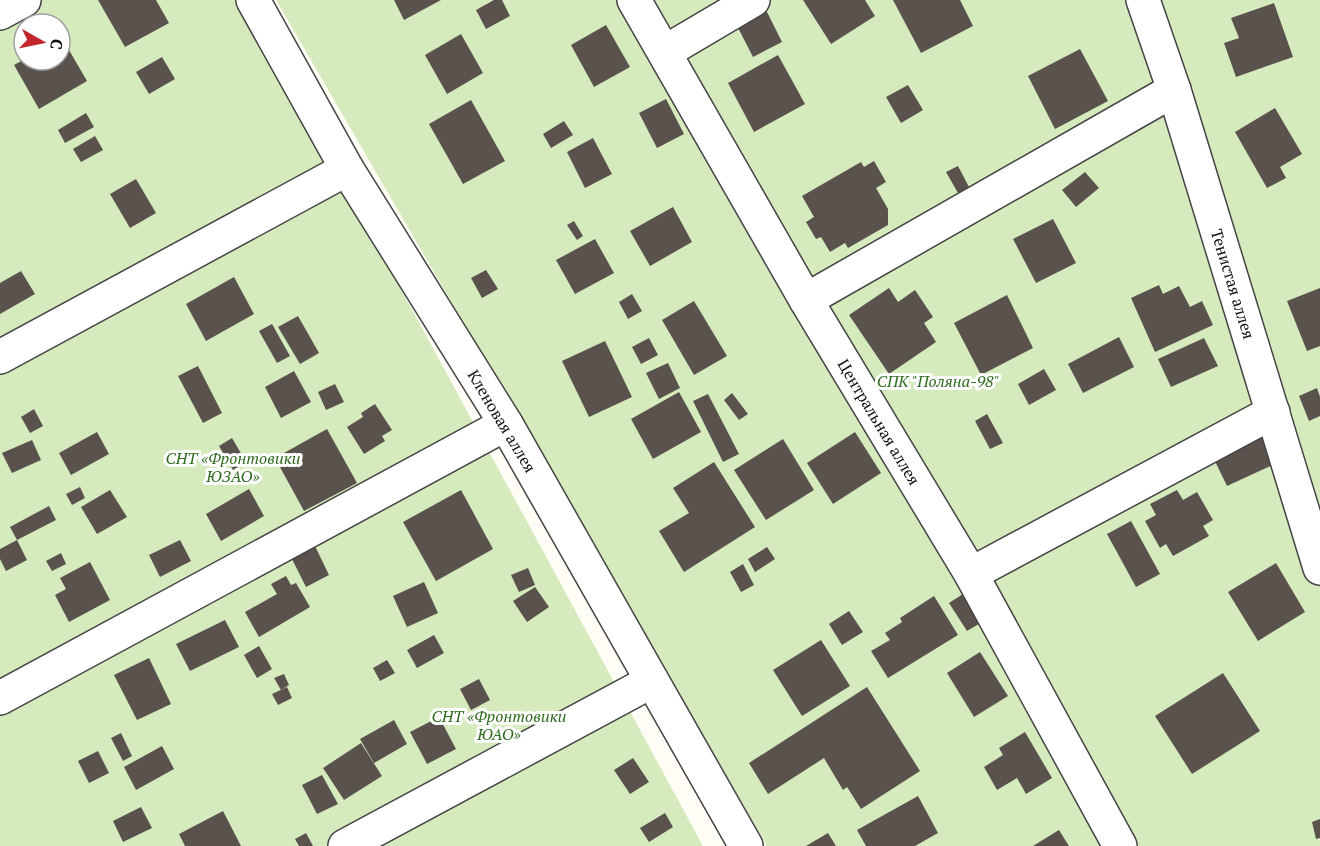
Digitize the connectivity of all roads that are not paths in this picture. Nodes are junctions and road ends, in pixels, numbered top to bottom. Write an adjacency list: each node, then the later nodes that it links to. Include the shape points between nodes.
1 (24, 0): 6 (street)
2 (253, 0): 9 (street, Кленовая аллея)
3 (634, 0): 7 (street, Центральная аллея)
4 (753, 0): 7 (street)
5 (1143, 0): 8 (street, Тенистая аллея)
6 (0, 13)
7 (665, 52): 10 (street, Центральная аллея)
8 (1174, 90): 10 (street); 12 (street, Тенистая аллея)
9 (347, 170): 11 (street); 13 (street, Кленовая аллея)
10 (806, 300): 15 (street, Центральная аллея)
11 (0, 357)
12 (1273, 412): 14 (street, Тенистая аллея); 15 (street)
13 (506, 424): 16 (street, Кленовая аллея); 17 (street)
14 (1320, 568)
15 (971, 574): 20 (street, Центральная аллея)
16 (652, 681): 18 (street); 19 (street, Кленовая аллея)
17 (0, 698)
18 (345, 846)
19 (746, 846)
20 (1120, 846)

